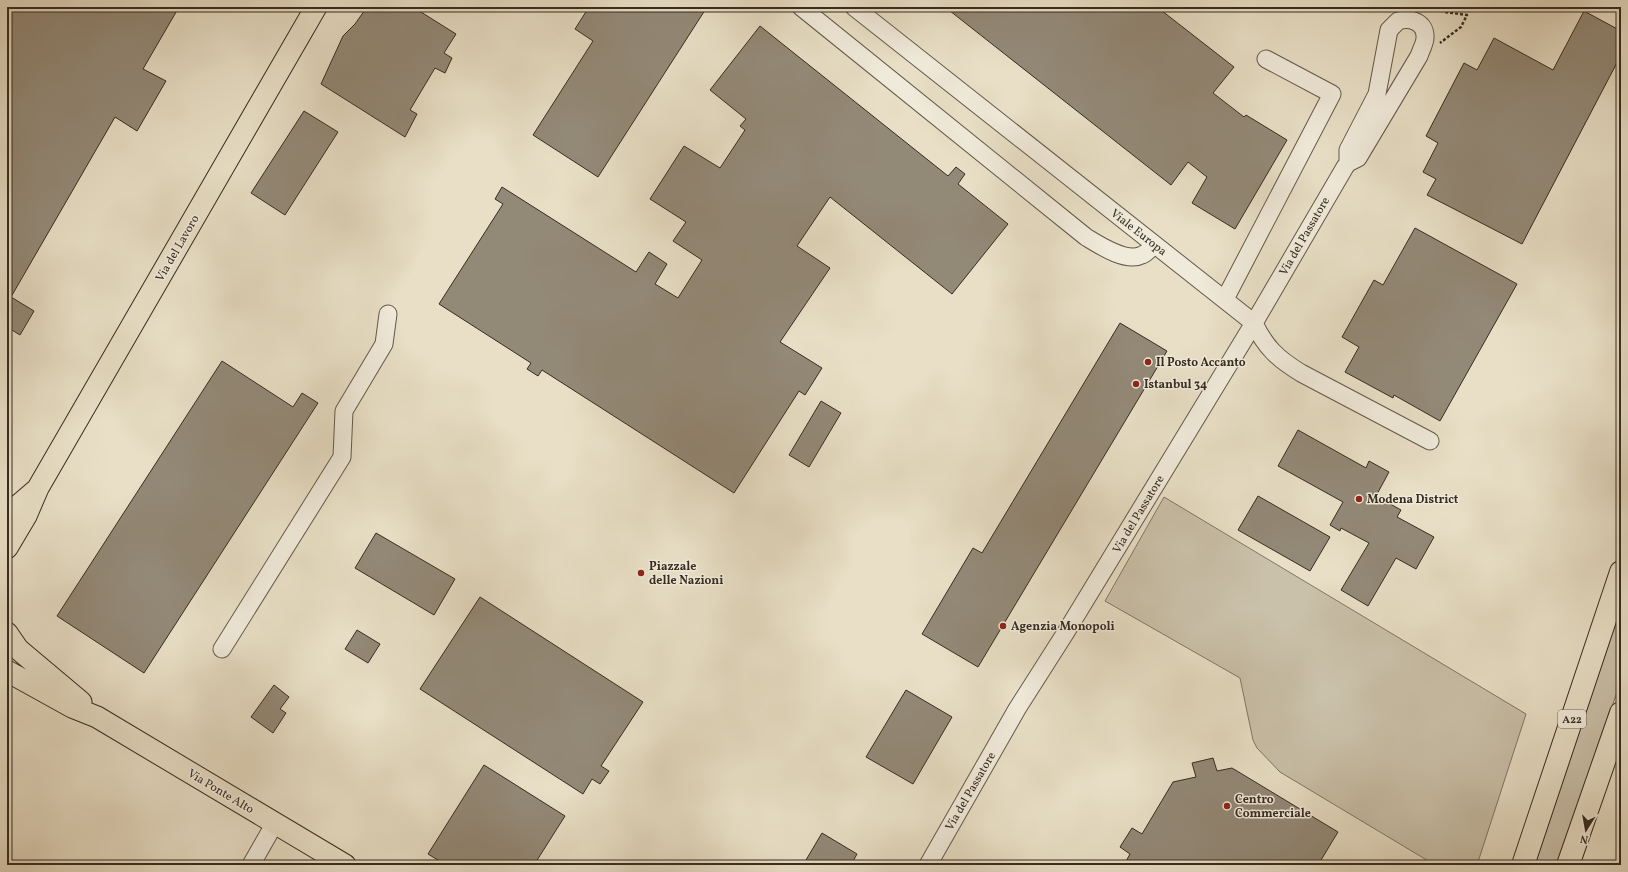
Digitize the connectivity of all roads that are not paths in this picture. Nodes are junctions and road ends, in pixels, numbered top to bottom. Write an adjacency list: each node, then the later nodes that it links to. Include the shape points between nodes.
1 (316, 7): 11 (main road, Via del Lavoro)
2 (801, 7): 6 (street, via 1086,237 1113,252 1137,257)
3 (854, 7): 6 (street, Viale Europa)
4 (1266, 59): 7 (street, via 1332,94)
5 (1348, 163): 5 (street, Via del Passatore, via 1358,158 1419,56 1426,39 1422,27 1411,19 1398,21 1389,30 1377,94 1348,150); 9 (street, Via del Passatore)
6 (1154, 244): 7 (street, Viale Europa)
7 (1225, 300): 9 (street, Viale Europa)
8 (388, 314): 16 (street, via 384,344 344,411 342,457)
9 (1254, 323): 10 (street, Viale Europa, via 1266,346 1290,366); 23 (street, Via del Passatore, via 1017,709)
10 (1430, 441)
11 (38, 488): 12 (main road, Via del Lavoro); 13 (main road, Via del Lavoro, via 26,516)
12 (7, 512)
13 (7, 548)
14 (1621, 572): 24 (highway, A22)
15 (7, 633): 19 (main road, Via Ponte Alto, via 18,649)
16 (222, 649)
17 (7, 671): 19 (main road, Via Ponte Alto, via 72,707)
18 (1621, 713): 25 (highway)
19 (97, 717): 20 (main road, Via Ponte Alto)
20 (275, 823): 21 (street); 22 (main road, Via Ponte Alto)
21 (251, 865)
22 (345, 865)
23 (928, 865)
24 (1523, 865)
25 (1568, 865)

